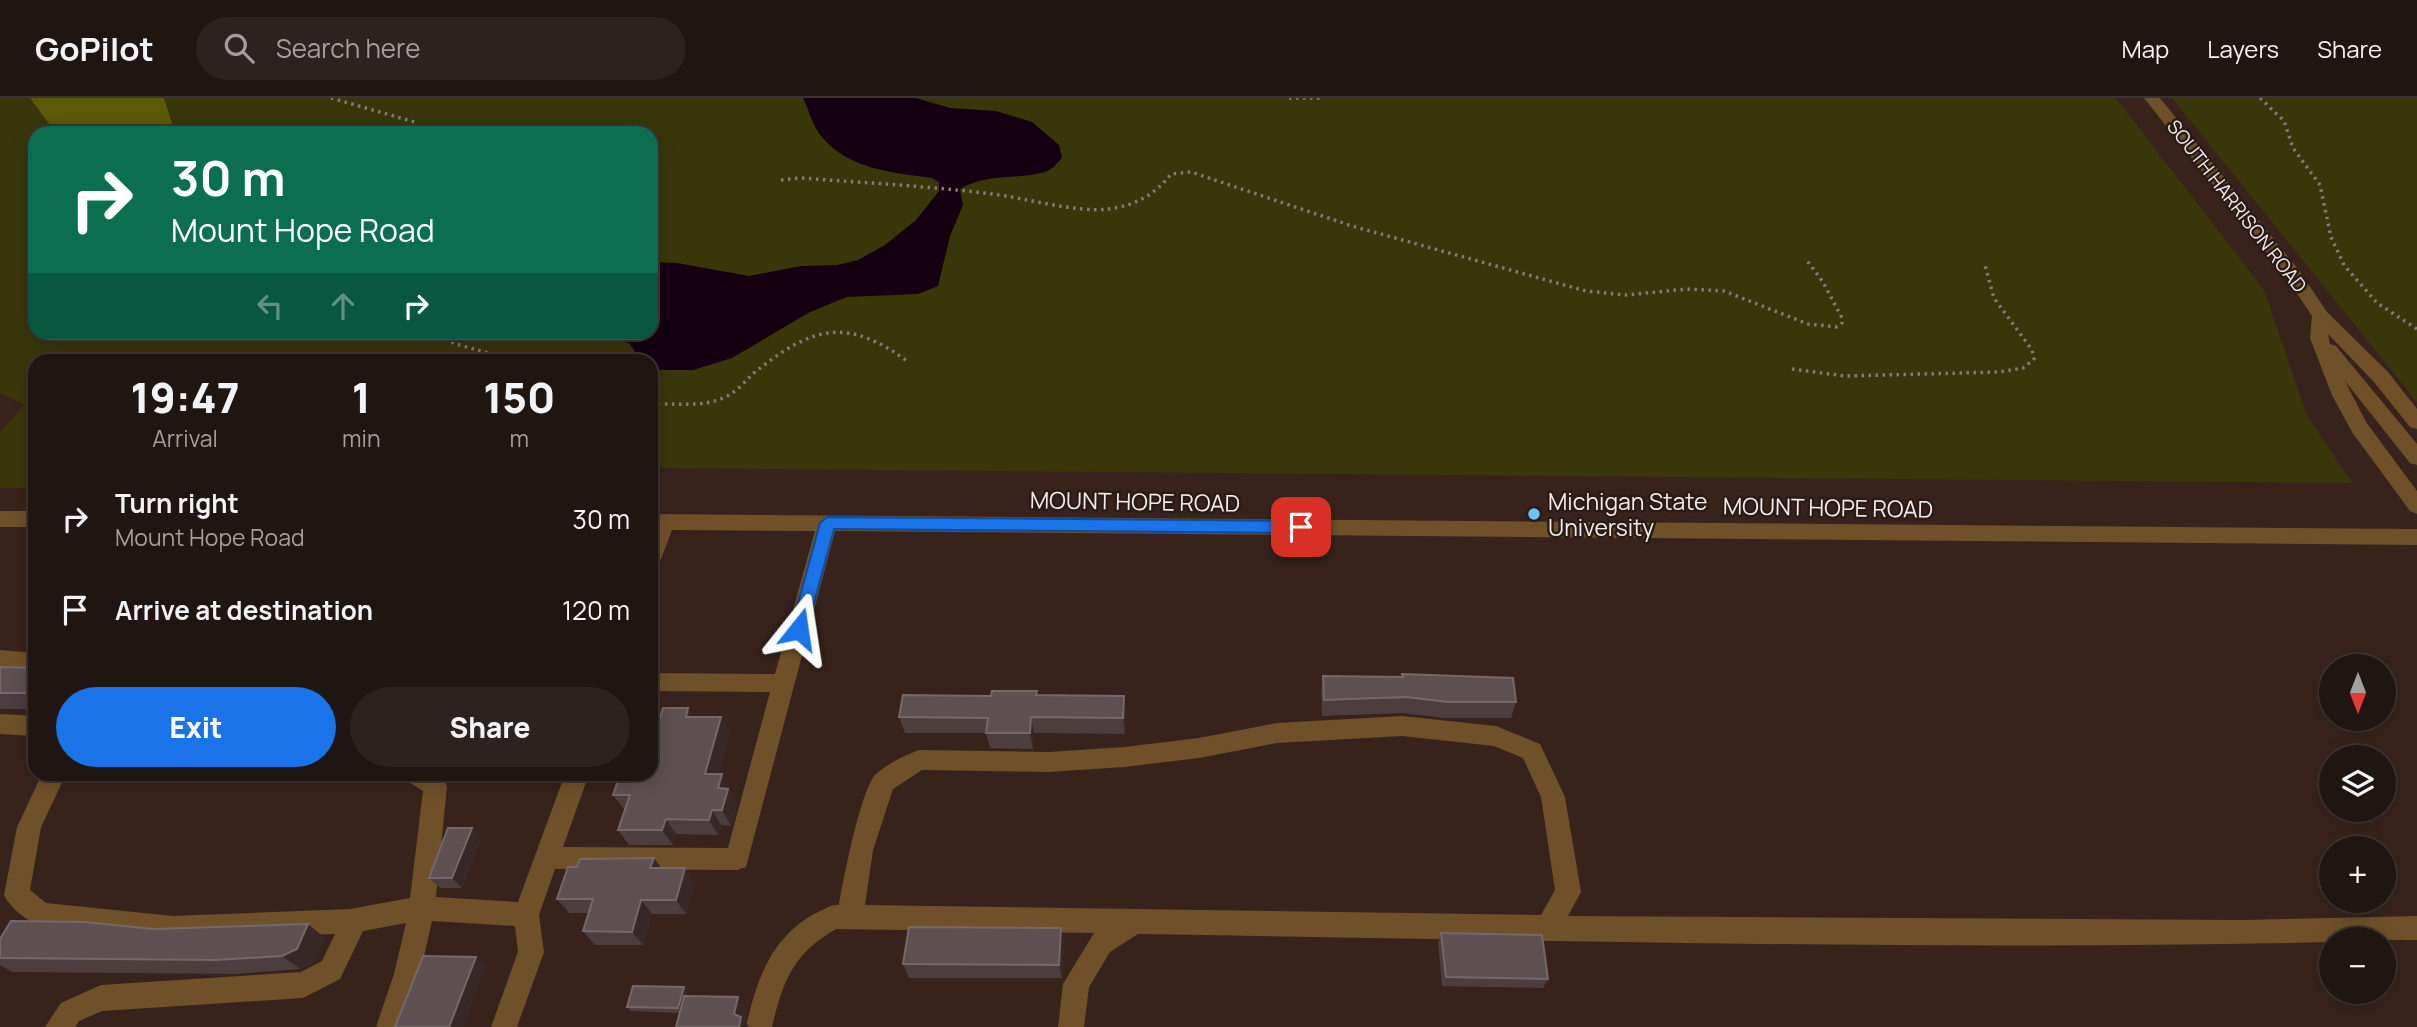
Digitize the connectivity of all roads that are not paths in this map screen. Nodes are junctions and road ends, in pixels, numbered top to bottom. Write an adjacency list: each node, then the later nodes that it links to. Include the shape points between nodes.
1 (2152, 98): 2 (street, SOUTH HARRISON ROAD)
2 (2321, 316): 3 (street, SOUTH HARRISON ROAD); 4 (street, SOUTH HARRISON ROAD, via 2381,377)
3 (2319, 338): 5 (street); 6 (street, SOUTH HARRISON ROAD, via 2359,427)
4 (2417, 422)
5 (2417, 458)
6 (2417, 506)
7 (0, 519): 8 (street)
8 (28, 519)
9 (658, 522): 10 (street, MOUNT HOPE ROAD)
10 (827, 523): 11 (street, MOUNT HOPE ROAD); 15 (street)
11 (2417, 537)
12 (0, 659): 13 (street)
13 (28, 661)
14 (658, 681): 15 (street)
15 (785, 683): 21 (street, via 737,859)
16 (0, 724): 17 (street)
17 (28, 726)
18 (51, 781): 25 (street, via 29,827 16,895 41,914 173,928)
19 (427, 781): 22 (street, via 435,786)
20 (574, 781): 21 (street)
21 (547, 858): 23 (street)
22 (422, 908): 23 (street); 25 (street); 30 (street)
23 (526, 915): 31 (street, via 531,952)
24 (850, 918): 26 (street); 28 (street, via 861,850 883,782 919,760 1074,760 1199,748 1276,733 1402,726 1496,737 1532,751 1553,797 1568,892); 32 (street, via 833,918 801,936 781,961)
25 (355, 919): 29 (street, via 331,970 303,985 101,998 70,1012)
26 (1131, 924): 28 (street); 33 (street, via 1101,943 1076,984)
27 (2417, 928): 28 (street, via 2243,932)
28 (1547, 929)
29 (58, 1027)
30 (389, 1027)
31 (504, 1027)
32 (759, 1027)
33 (1071, 1027)

